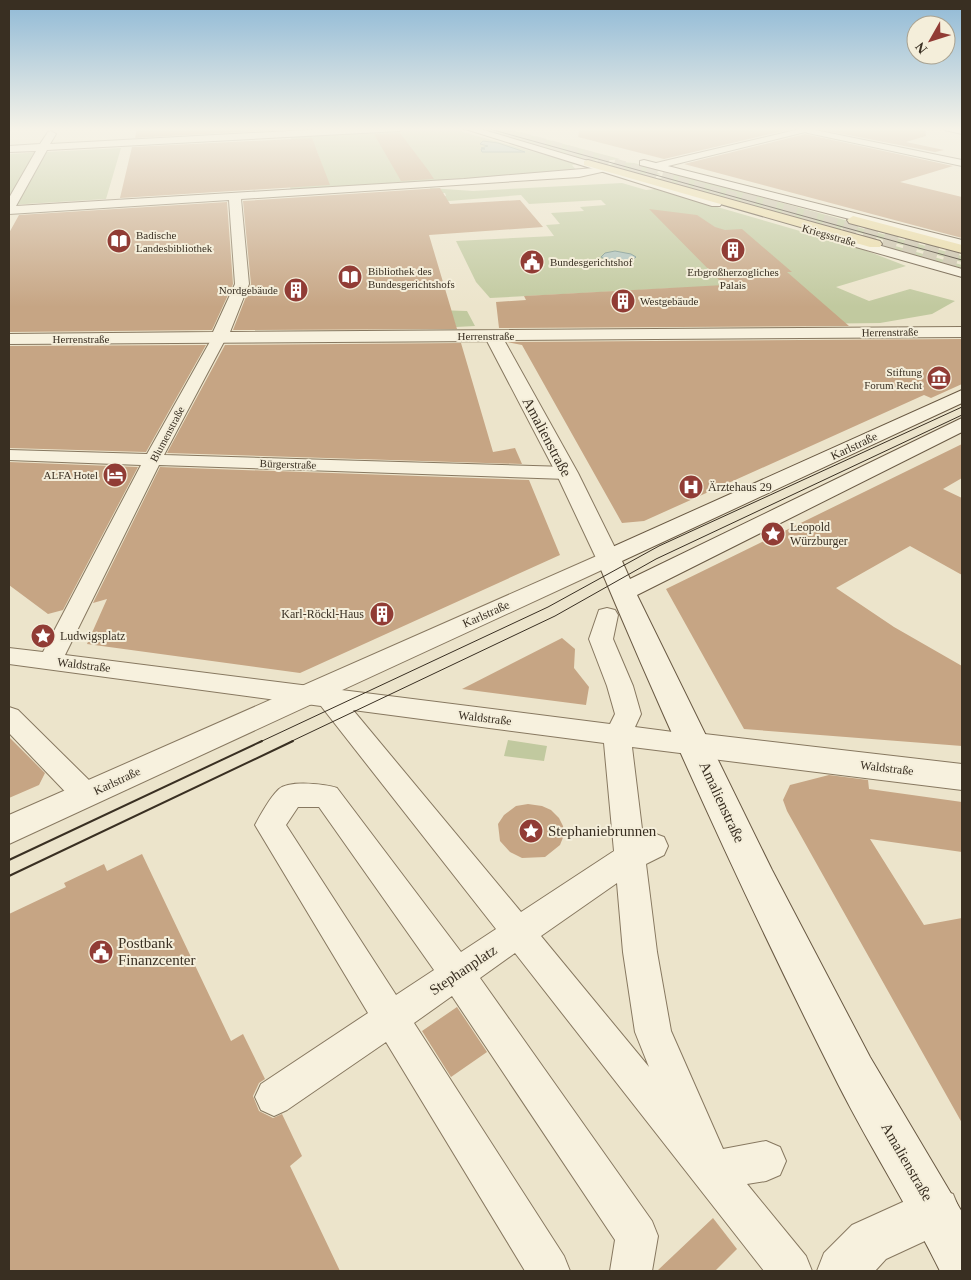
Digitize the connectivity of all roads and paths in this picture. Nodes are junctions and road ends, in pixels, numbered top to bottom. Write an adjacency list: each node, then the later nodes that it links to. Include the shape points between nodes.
1 (21, 188): 8 (street)
2 (368, 188): 7 (street)
3 (667, 188): 12 (street, Kriegsstraße)
4 (676, 188): 9 (main road)
5 (736, 188): 11 (main road)
6 (746, 188): 10 (street, Kriegsstraße)
7 (235, 196): 8 (street); 15 (street, Blumenstraße, via 242,284)
8 (9, 209)
9 (875, 244)
10 (962, 244)
11 (962, 249)
12 (962, 273)
13 (962, 332): 14 (street, Herrenstraße)
14 (493, 336): 15 (street, Herrenstraße); 21 (street, Amalienstraße)
15 (219, 338): 16 (street, Herrenstraße); 20 (street, Blumenstraße)
16 (9, 339)
17 (962, 396): 22 (street, Karlstraße)
18 (962, 424): 23 (street)
19 (9, 455): 20 (street, Bürgerstraße)
20 (153, 459): 21 (street, Bürgerstraße); 26 (street, Blumenstraße)
21 (567, 473): 22 (street, Amalienstraße)
22 (608, 558): 23 (street, Amalienstraße); 27 (street, Karlstraße)
23 (623, 592): 30 (street, Amalienstraße)
24 (607, 615): 29 (street, via 601,639 628,714)
25 (9, 656): 26 (street, Waldstraße)
26 (50, 661): 27 (street, Waldstraße)
27 (318, 697): 29 (street, Waldstraße); 32 (street, Karlstraße); 35 (street)
28 (11, 712): 32 (street)
29 (617, 736): 30 (street, Waldstraße); 34 (street)
30 (696, 745): 31 (street, Waldstraße); 41 (street, Amalienstraße, via 725,811 855,1072)
31 (962, 778)
32 (86, 795): 33 (street, Karlstraße)
33 (9, 830)
34 (641, 852): 35 (street, Stephanplatz); 40 (street, via 640,952 653,1032)
35 (517, 934): 36 (street, Stephanplatz); 40 (street)
36 (457, 974): 37 (street, Stephanplatz); 37 (street, via 327,796 290,796 270,825); 44 (street, via 637,1236)
37 (390, 1019): 38 (street, Stephanplatz); 43 (street)
38 (274, 1096)
39 (766, 1161): 40 (street)
40 (712, 1171): 45 (street)
41 (936, 1211): 42 (street, Amalienstraße); 46 (street, via 869,1242)
42 (962, 1262)
43 (549, 1271)
44 (631, 1271)
45 (791, 1271)
46 (842, 1271)

